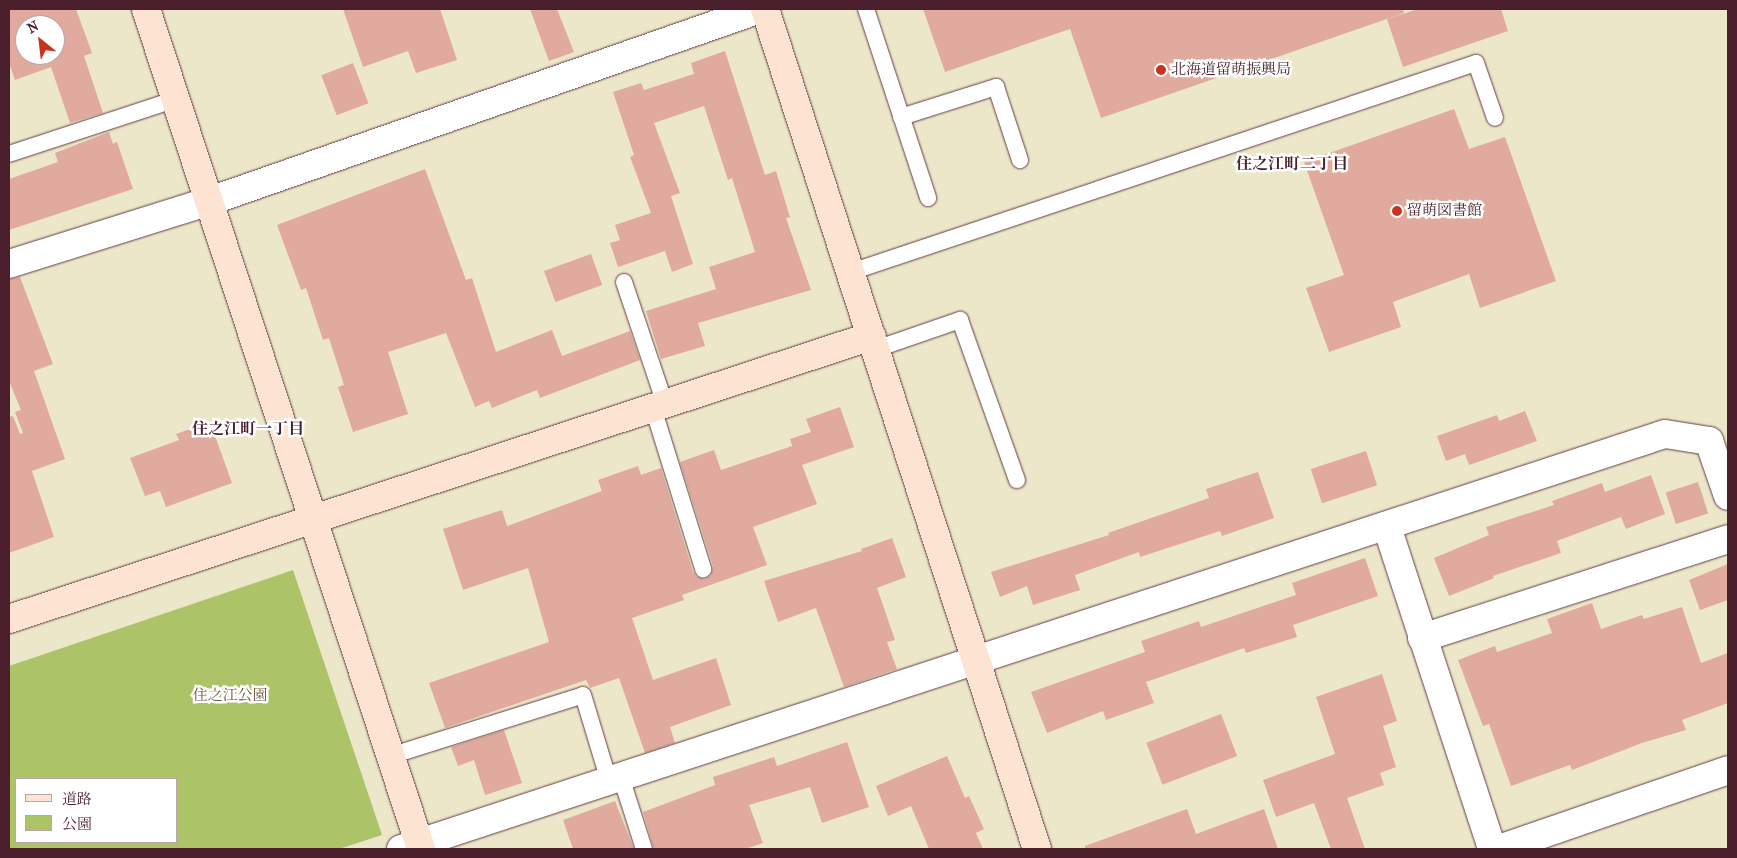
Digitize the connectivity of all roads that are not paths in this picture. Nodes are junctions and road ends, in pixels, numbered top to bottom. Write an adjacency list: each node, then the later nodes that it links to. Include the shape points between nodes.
1 (146, 9): 5 (street)
2 (760, 9): 11 (street)
3 (765, 9): 13 (street)
4 (866, 9): 6 (lane)
5 (176, 99): 8 (lane); 11 (street)
6 (901, 117): 9 (lane, via 996,86); 10 (lane)
7 (1495, 118): 13 (lane, via 1476,63)
8 (9, 154)
9 (1020, 160)
10 (928, 198)
11 (210, 201): 12 (street); 19 (street)
12 (9, 264)
13 (851, 272): 15 (street)
14 (624, 282): 16 (lane)
15 (874, 343): 16 (street); 17 (lane, via 960,320); 25 (street)
16 (659, 406): 19 (street); 22 (lane)
17 (1017, 480)
18 (1728, 496): 20 (street, via 1710,441 1665,434)
19 (314, 520): 23 (street); 26 (street)
20 (1387, 528): 24 (street); 25 (street)
21 (1728, 539): 24 (street)
22 (703, 570)
23 (9, 619)
24 (1422, 638): 32 (street)
25 (975, 661): 28 (street); 31 (street)
26 (390, 756): 28 (lane, via 583,695); 29 (street)
27 (1728, 770): 33 (street)
28 (615, 779): 29 (street); 30 (lane)
29 (413, 847)
30 (644, 849)
31 (1037, 849)
32 (1492, 849)
33 (1499, 849)

